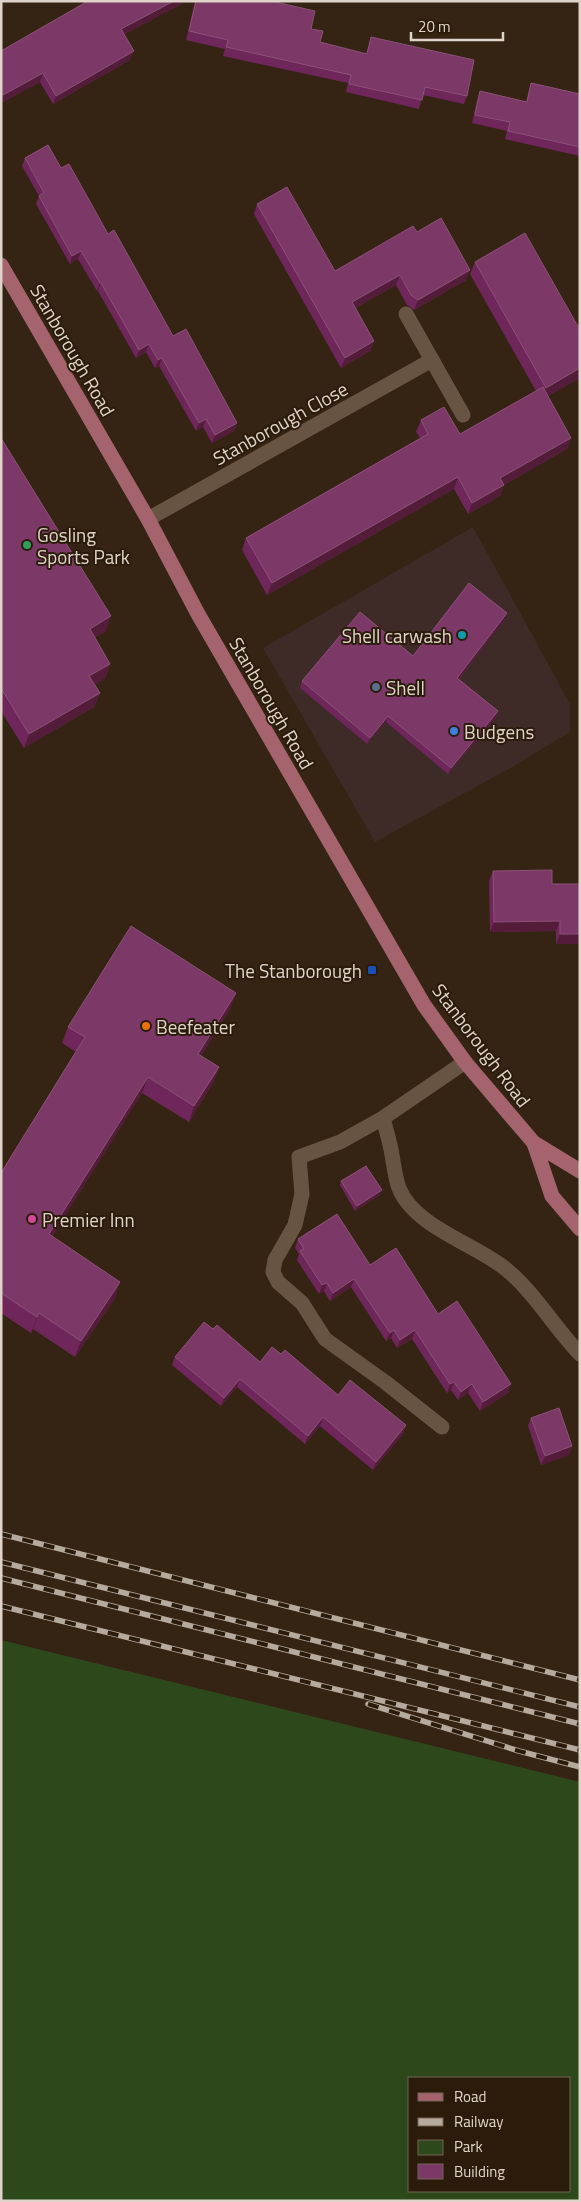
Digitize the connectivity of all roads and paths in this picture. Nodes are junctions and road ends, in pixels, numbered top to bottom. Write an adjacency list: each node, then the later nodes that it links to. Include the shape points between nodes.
1 (1, 265): 5 (main road, Stanborough Road)
2 (406, 314): 3 (street)
3 (432, 360): 4 (street); 5 (street, Stanborough Close)
4 (464, 415)
5 (148, 519): 6 (main road, Stanborough Road, via 207,631 424,1005)
6 (465, 1062): 7 (street); 8 (main road, Stanborough Road)
7 (383, 1118): 11 (street, via 400,1190 412,1207 437,1228 492,1257 510,1272); 12 (street, via 340,1142 299,1157 302,1194 295,1225 275,1260 274,1272 278,1282 302,1303 325,1338)
8 (534, 1143): 9 (main road, Stanborough Road); 10 (main road, Stanborough Road, via 552,1196)
9 (580, 1172)
10 (580, 1229)
11 (580, 1354)
12 (442, 1427)

